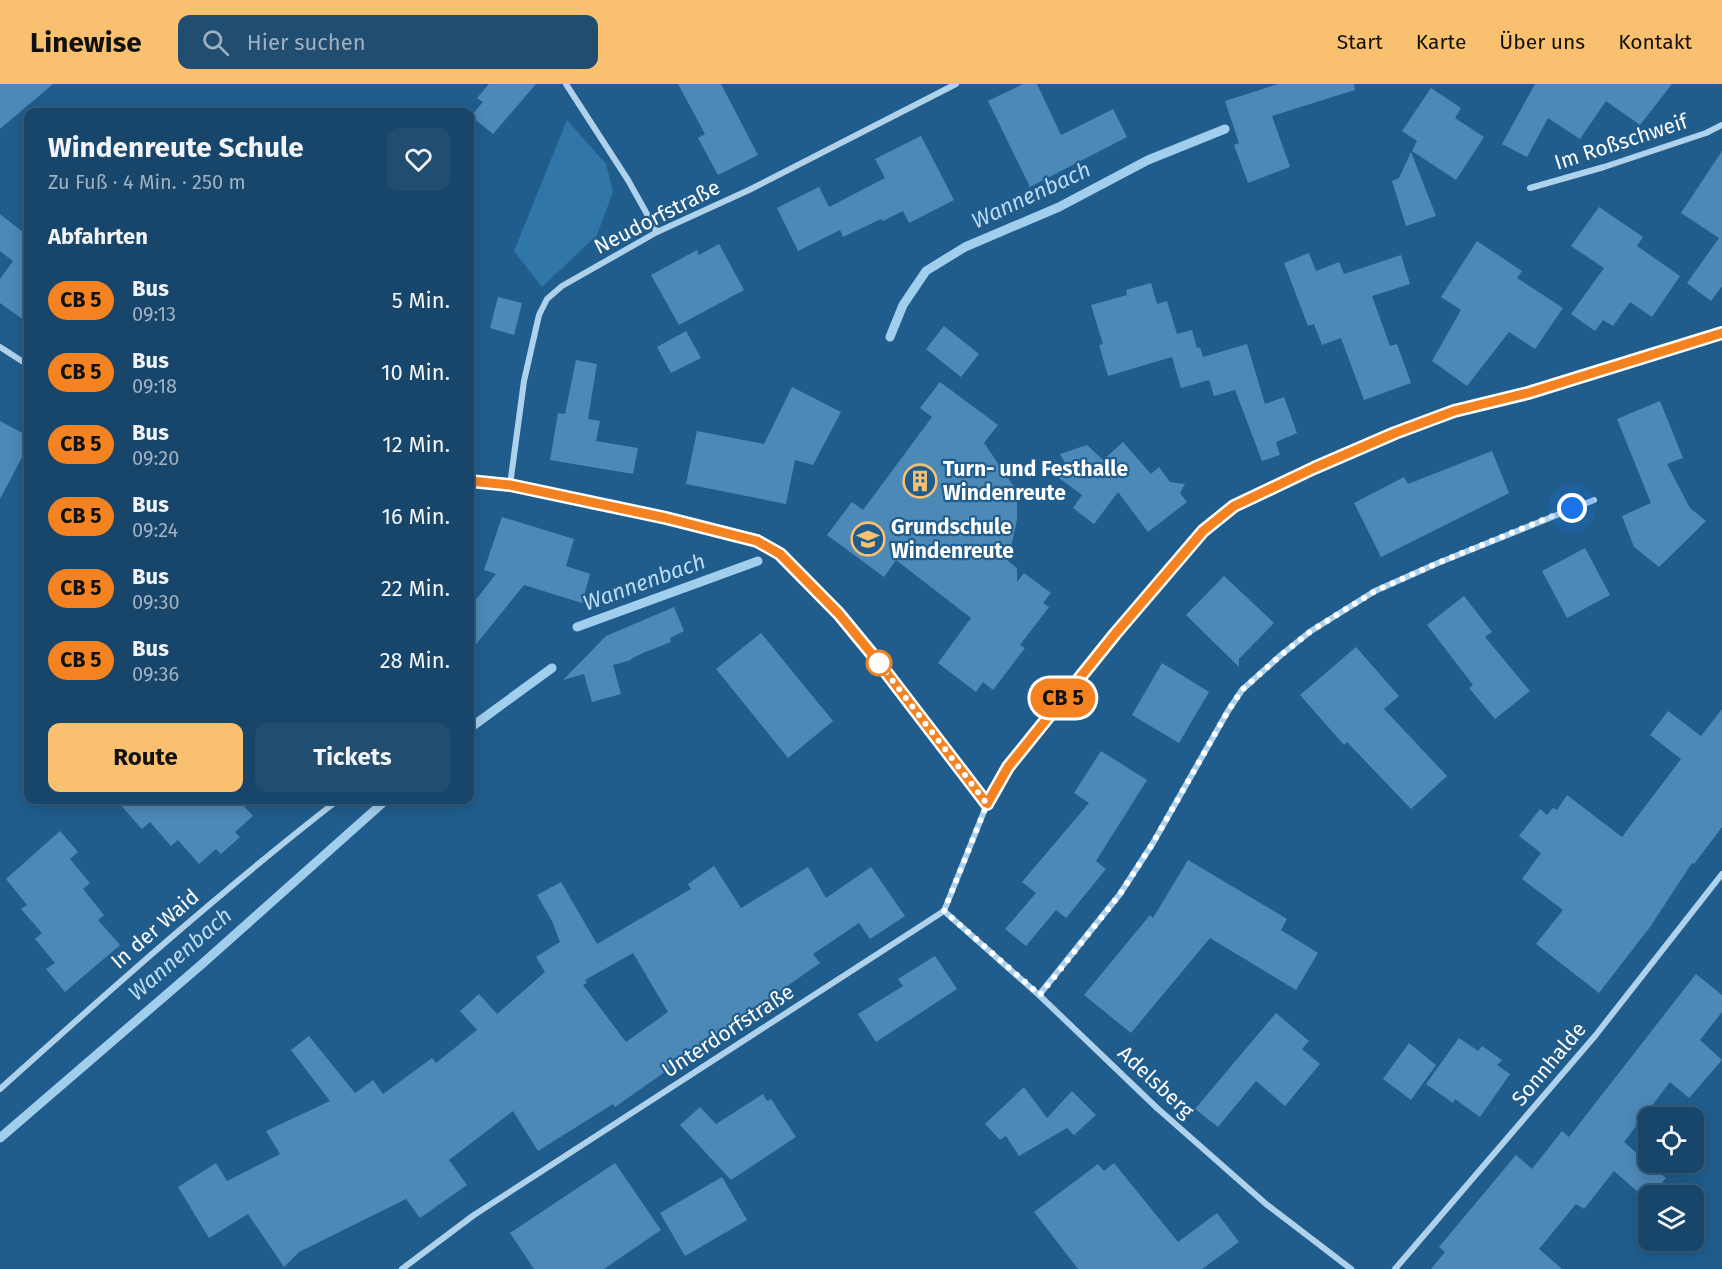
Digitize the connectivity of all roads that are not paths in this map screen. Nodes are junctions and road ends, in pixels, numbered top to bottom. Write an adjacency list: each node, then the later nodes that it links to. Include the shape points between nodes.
1 (566, 84): 5 (street)
2 (956, 84): 5 (street, Neudorfstraße, via 749,190)
3 (1722, 125): 4 (street, Im Roßschweif, via 1604,168)
4 (1530, 188)
5 (657, 231): 10 (street, Neudorfstraße, via 562,286 547,299 539,315 524,381)
6 (1722, 333): 13 (street, via 1528,393 1454,411 1395,433 1234,506 1203,531 1115,634 1008,767)
7 (0, 347): 8 (street)
8 (24, 362)
9 (474, 481): 10 (street)
10 (510, 485): 13 (street, via 757,541 780,554 839,614)
11 (1594, 500): 16 (street, via 1375,591 1281,655 1242,690 1120,894)
12 (333, 804): 17 (street, In der Waid, via 186,922)
13 (987, 804): 15 (street)
14 (1722, 874): 20 (street, Sonnhalde, via 1595,1036)
15 (944, 911): 16 (street, Adelsberg); 18 (street, Unterdorfstraße, via 474,1215)
16 (1040, 995): 19 (street, Adelsberg, via 1157,1108 1258,1197)
17 (0, 1089)
18 (402, 1269)
19 (1351, 1269)
20 (1395, 1269)

